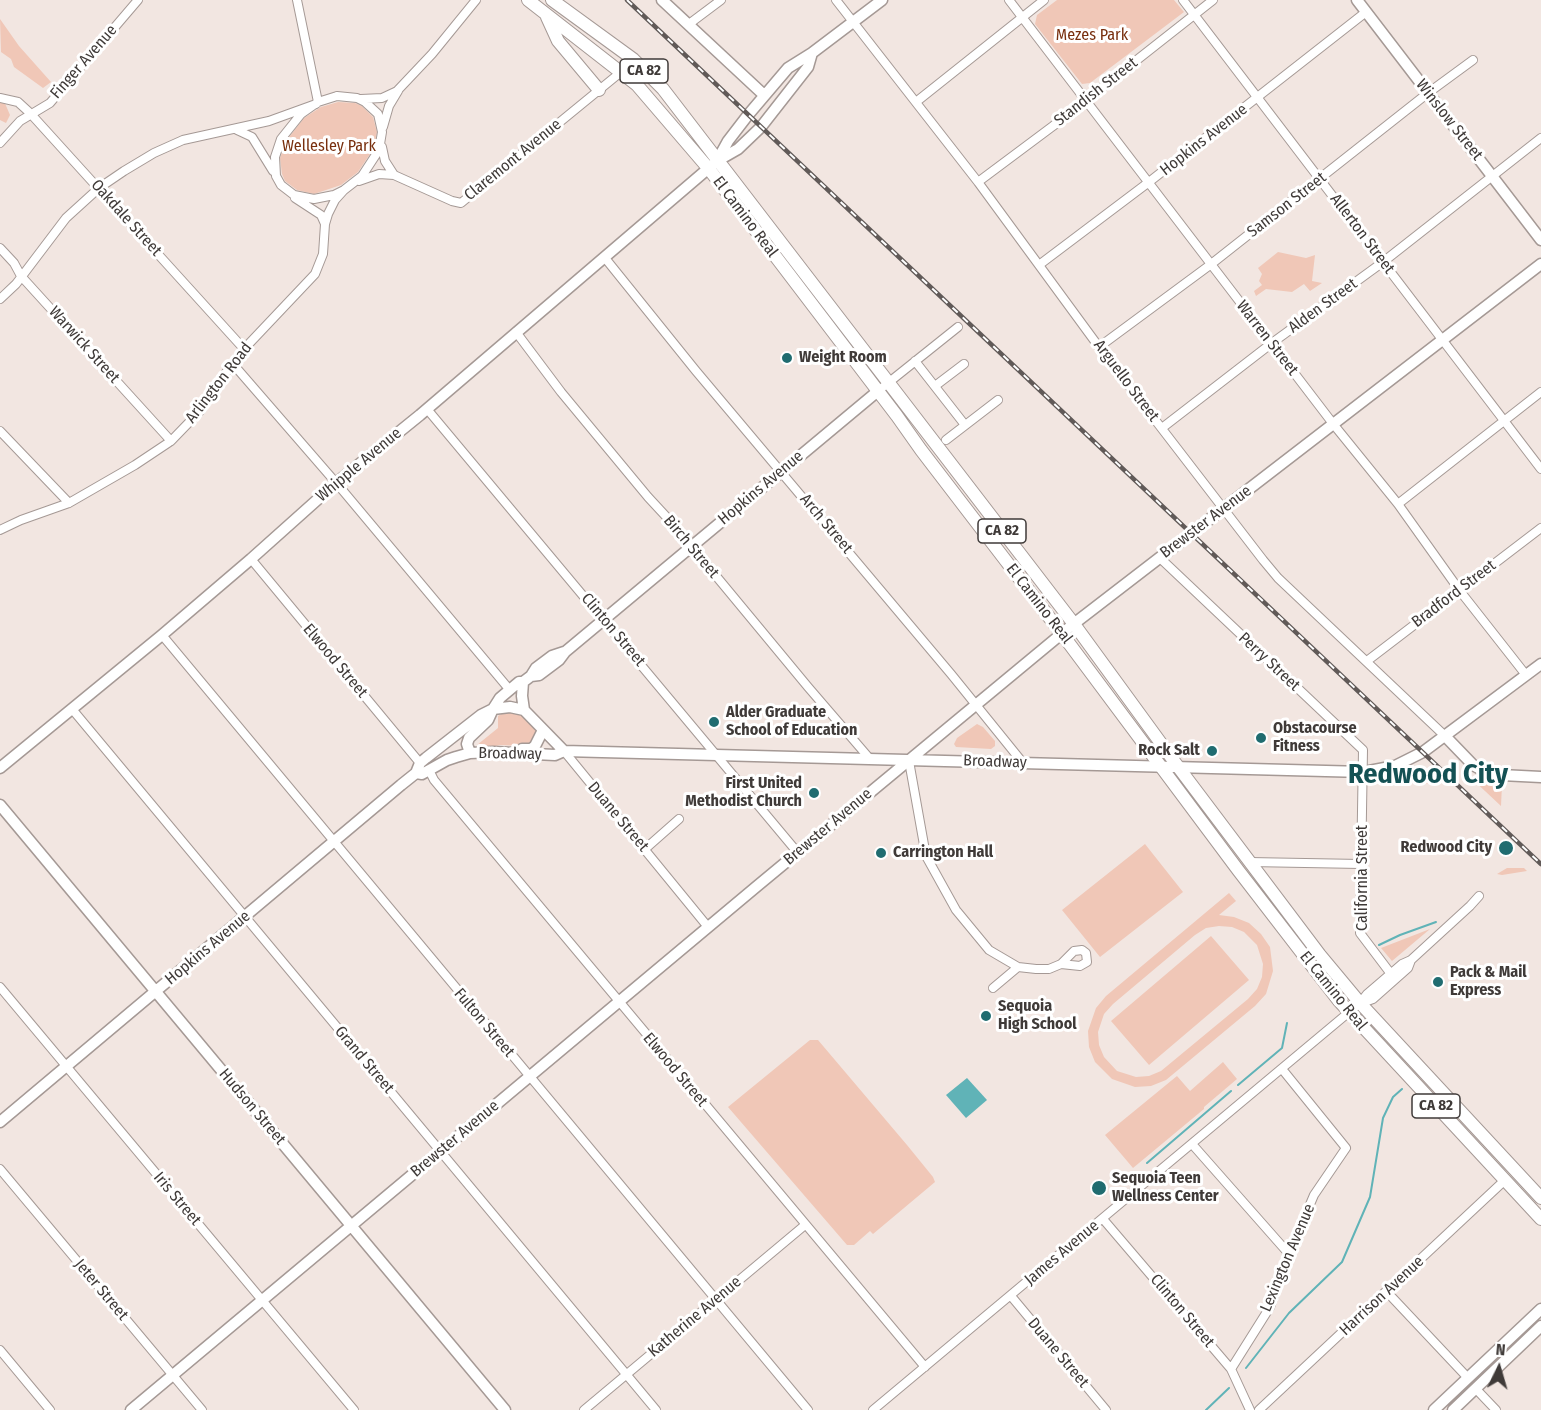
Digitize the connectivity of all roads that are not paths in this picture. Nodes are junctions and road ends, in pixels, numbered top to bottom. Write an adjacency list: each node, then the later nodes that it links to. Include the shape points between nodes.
1 (138, 0): 34 (street, Finger Avenue, via 50,103)
2 (297, 0): 33 (street)
3 (476, 0): 24 (street)
4 (528, 0): 16 (main road, El Camino Real / CA 82)
5 (552, 0): 40 (main road, El Camino Real / CA 82, via 633,59 663,89)
6 (663, 0): 20 (street)
7 (721, 0): 20 (street)
8 (836, 0): 19 (street, Arguello Street)
9 (882, 0): 19 (street, Whipple Avenue)
10 (1009, 0): 18 (street, Warren Street)
11 (1044, 0): 18 (street)
12 (1183, 0): 17 (street, Allerton Street)
13 (1213, 0): 17 (street, Standish Street)
14 (1357, 0): 15 (street, Winslow Street)
15 (1366, 12): 26 (street, Winslow Street); 28 (street, Hopkins Avenue)
16 (545, 14): 23 (main road, El Camino Real / CA 82); 25 (main road, via 558,41)
17 (1194, 15): 28 (street, Allerton Street); 31 (street, Standish Street)
18 (1022, 17): 31 (street, Warren Street); 32 (street)
19 (852, 22): 21 (street, Whipple Avenue); 32 (street, Arguello Street)
20 (689, 24): 27 (street)
21 (812, 53): 27 (street, Whipple Avenue, via 788,68); 40 (street, Whipple Avenue, via 808,67 760,127 738,149)
22 (1473, 60): 26 (street, Samson Street)
23 (621, 72): 25 (street, Claremont Avenue); 40 (main road, El Camino Real / CA 82)
24 (404, 84): 30 (street, via 382,98); 36 (street, via 389,106)
25 (599, 90): 41 (street, Claremont Avenue, via 461,202)
26 (1428, 93): 43 (street, Winslow Street); 44 (street, Samson Street)
27 (764, 95): 40 (street, Whipple Avenue)
28 (1258, 97): 44 (street, Allerton Street); 46 (street, Hopkins Avenue)
29 (0, 98): 34 (street, Oakdale Street, via 18,102)
30 (357, 98): 33 (street, via 338,96); 36 (street, via 378,114)
31 (1085, 100): 45 (street, Standish Street); 46 (street, Warren Street)
32 (916, 102): 45 (street, Arguello Street)
33 (317, 103): 35 (street, via 269,122); 42 (street, via 300,114 281,139 275,157)
34 (30, 113): 39 (street, Finger Avenue); 49 (street, Oakdale Street)
35 (229, 129): 42 (street, via 252,137); 49 (street, via 169,145)
36 (382, 132): 38 (street)
37 (1541, 138): 43 (street, Alden Street)
38 (381, 141): 41 (street, via 385,160); 47 (street, via 375,160)
39 (0, 143)
40 (713, 165): 54 (street, Whipple Avenue); 70 (main road, El Camino Real / CA 82); 72 (main road, El Camino Real / CA 82)
41 (394, 175): 47 (street, via 371,176)
42 (276, 176): 48 (street)
43 (1493, 176): 52 (street, Winslow Street); 55 (street, Alden Street)
44 (1320, 179): 55 (street, Allerton Street); 58 (street, Samson Street)
45 (978, 182): 57 (street, Arguello Street)
46 (1149, 182): 57 (street, Hopkins Avenue); 58 (street, Warren Street)
47 (353, 183): 50 (street)
48 (281, 185): 50 (street, via 294,195 314,199); 51 (street, via 321,215)
49 (99, 188): 59 (street, via 66,218); 66 (street, Oakdale Street)
50 (344, 190): 51 (street, Arlington Road, via 331,207)
51 (325, 224): 66 (street, Arlington Road, via 323,254 315,274)
52 (1541, 240)
53 (0, 248): 59 (street, Warwick Street)
54 (605, 258): 62 (street, Whipple Avenue); 84 (street, Arch Street)
55 (1383, 262): 63 (street, Allerton Street); 64 (street, Alden Street)
56 (1541, 264): 63 (street, Brewster Avenue)
57 (1039, 265): 65 (street, Arguello Street)
58 (1210, 265): 64 (street, Warren Street); 65 (street, Samson Street)
59 (21, 276): 60 (street); 82 (street, Warwick Street)
60 (0, 299)
61 (958, 327): 67 (street, Hopkins Avenue)
62 (516, 332): 75 (street, Whipple Avenue); 91 (street, Birch Street)
63 (1442, 339): 76 (street, Allerton Street); 78 (street, Brewster Avenue)
64 (1272, 343): 78 (street, Warren Street); 79 (street, Alden Street)
65 (1099, 347): 79 (street, Arguello Street)
66 (244, 349): 68 (street, Arlington Road)
67 (915, 361): 70 (street, Hopkins Avenue); 71 (street)
68 (232, 364): 82 (street, Arlington Road, via 201,410); 85 (street)
69 (964, 364): 71 (street)
70 (888, 383): 72 (street, Hopkins Avenue); 96 (main road, El Camino Real / CA 82)
71 (935, 386): 77 (street)
72 (878, 391): 84 (street, Hopkins Avenue); 97 (main road, El Camino Real / CA 82)
73 (1541, 392): 76 (street)
74 (998, 400): 77 (street)
75 (427, 409): 85 (street, Whipple Avenue); 95 (street, Clinton Street)
76 (1504, 421): 83 (street, Allerton Street); 87 (street)
77 (965, 425): 81 (street)
78 (1334, 426): 87 (street, Warren Street); 88 (street, Brewster Avenue)
79 (1162, 428): 88 (street, Arguello Street)
80 (0, 431): 86 (street)
81 (946, 440)
82 (171, 441): 86 (street, Arlington Road)
83 (1541, 469)
84 (782, 471): 91 (street, Hopkins Avenue); 104 (street, Arch Street)
85 (336, 483): 93 (street, Whipple Avenue); 103 (street)
86 (69, 503): 90 (street, Arlington Road)
87 (1398, 504): 94 (street, Warren Street)
88 (1223, 510): 92 (street, Brewster Avenue); 99 (street, Arguello Street, via 1278,578)
89 (1541, 528): 94 (street, Bradford Street)
90 (0, 530)
91 (692, 546): 95 (street, Hopkins Avenue); 114 (street, Birch Street)
92 (1160, 558): 96 (street, Brewster Avenue); 121 (street, Perry Street, via 1361,747)
93 (251, 559): 98 (street, Whipple Avenue); 120 (street, Elwood Street)
94 (1460, 591): 99 (street, Bradford Street); 101 (street, Warren Street)
95 (604, 620): 102 (street, Hopkins Avenue, via 565,652 536,668); 113 (street, Clinton Street)
96 (1074, 624): 97 (street, Brewster Avenue); 119 (main road, El Camino Real / CA 82)
97 (1062, 634): 104 (street, Brewster Avenue); 117 (main road, El Camino Real / CA 82)
98 (162, 635): 105 (street, Whipple Avenue); 125 (street, Fulton Street)
99 (1368, 661): 109 (street, Arguello Street)
100 (1541, 664): 101 (street, Broadway)
101 (1526, 675): 109 (street, Broadway)
102 (527, 679): 103 (street, Hopkins Avenue); 107 (street, via 522,696)
103 (509, 689): 106 (street, Hopkins Avenue)
104 (976, 705): 115 (street, Brewster Avenue); 116 (street, Arch Street)
105 (72, 709): 118 (street, Whipple Avenue); 131 (street, Grand Street)
106 (493, 709): 107 (street); 111 (street, Hopkins Avenue, via 488,720 469,738); 120 (street, Hopkins Avenue, via 443,746 441,753)
107 (524, 710): 108 (street, Duane Street)
108 (543, 730): 110 (street, Duane Street); 112 (street, via 531,749 507,748)
109 (1445, 736): 121 (street, Broadway, via 1404,763); 122 (street, via 1484,771 1501,776)
110 (564, 751): 112 (street, Broadway, via 555,755); 113 (street, Broadway); 126 (street, Duane Street)
111 (470, 753): 112 (street, Broadway); 120 (street, Broadway)
112 (503, 753)
113 (717, 756): 114 (street, Broadway); 127 (street, Clinton Street)
114 (870, 759): 115 (street, Broadway)
115 (909, 761): 116 (street, Broadway); 127 (street, Brewster Avenue); 135 (street, via 928,863 981,942)
116 (1023, 763): 117 (street, Broadway)
117 (1161, 767): 119 (street, Broadway); 142 (main road, El Camino Real / CA 82)
118 (0, 768)
119 (1179, 768): 121 (street, Broadway); 128 (main road, El Camino Real / CA 82)
120 (422, 769): 125 (street, Hopkins Avenue); 140 (street, Elwood Street)
121 (1364, 772): 129 (street, California Street)
122 (1541, 777)
123 (0, 805): 139 (street, Hudson Street)
124 (679, 819): 126 (street)
125 (334, 842): 131 (street, Hopkins Avenue); 145 (street, Fulton Street)
126 (645, 849): 132 (street, Duane Street)
127 (798, 853): 132 (street, Brewster Avenue)
128 (1249, 862): 129 (street); 141 (main road, El Camino Real / CA 82)
129 (1361, 864): 136 (street, California Street, via 1360,933)
130 (1479, 896): 133 (street, James Avenue)
131 (245, 917): 139 (street, Hopkins Avenue); 148 (street, Grand Street)
132 (708, 927): 140 (street, Brewster Avenue)
133 (1411, 960): 136 (street, James Avenue); 141 (street, James Avenue, via 1408,968 1373,999)
134 (1061, 964): 135 (street, via 1048,969)
135 (1018, 967): 138 (street)
136 (1391, 974): 141 (street, James Avenue)
137 (0, 987): 143 (street, Iris Street)
138 (993, 988)
139 (156, 991): 143 (street, Hopkins Avenue); 155 (street, Hudson Street)
140 (618, 1002): 145 (street, Brewster Avenue); 154 (street, Elwood Street)
141 (1360, 1003): 142 (street, James Avenue); 151 (main road, El Camino Real / CA 82)
142 (1349, 1013): 144 (street, James Avenue); 150 (main road, El Camino Real / CA 82)
143 (66, 1066): 146 (street, Hopkins Avenue); 159 (street, Iris Street)
144 (1282, 1069): 147 (street, James Avenue); 156 (street, Lexington Avenue, via 1346,1148 1314,1195)
145 (529, 1077): 148 (street, Brewster Avenue); 160 (street, Fulton Street)
146 (0, 1122)
147 (1191, 1144): 152 (street, James Avenue); 156 (street)
148 (440, 1151): 155 (street, Brewster Avenue); 167 (street, Grand Street)
149 (0, 1169): 168 (street, Jeter Street)
150 (1505, 1180): 153 (main road, El Camino Real / CA 82); 157 (street, Harrison Avenue)
151 (1541, 1198)
152 (1103, 1218): 158 (street, James Avenue); 166 (street, Clinton Street)
153 (1541, 1219)
154 (806, 1225): 160 (street, Katherine Avenue); 165 (street, Elwood Street)
155 (351, 1226): 159 (street, Brewster Avenue); 176 (street, Hudson Street)
156 (1289, 1254): 166 (street, Lexington Avenue, via 1270,1307)
157 (1387, 1292): 169 (street); 183 (street, Harrison Avenue)
158 (1011, 1296): 165 (street, James Avenue); 181 (street, Duane Street)
159 (262, 1300): 168 (street, Brewster Avenue); 175 (street, Iris Street)
160 (716, 1300): 167 (street, Katherine Avenue); 179 (street, Fulton Street)
161 (1541, 1310): 169 (street)
162 (1541, 1326): 164 (street)
163 (0, 1350): 172 (street)
164 (1503, 1363): 169 (street, via 1478,1377); 170 (street)
165 (925, 1367): 180 (street, James Avenue)
166 (1231, 1369): 182 (street, Clinton Street)
167 (627, 1374): 177 (street, Katherine Avenue); 178 (street, Grand Street)
168 (172, 1375): 173 (street, Brewster Avenue); 174 (street, Jeter Street)
169 (1468, 1378): 171 (street, via 1468,1387); 184 (street)
170 (1476, 1389): 171 (street); 185 (street)
171 (1457, 1407)
172 (50, 1410)
173 (131, 1410)
174 (202, 1410)
175 (354, 1410)
176 (505, 1410)
177 (584, 1410)
178 (656, 1410)
179 (808, 1410)
180 (873, 1410)
181 (1106, 1410)
182 (1250, 1410)
183 (1259, 1410)
184 (1434, 1410)
185 (1496, 1410)

